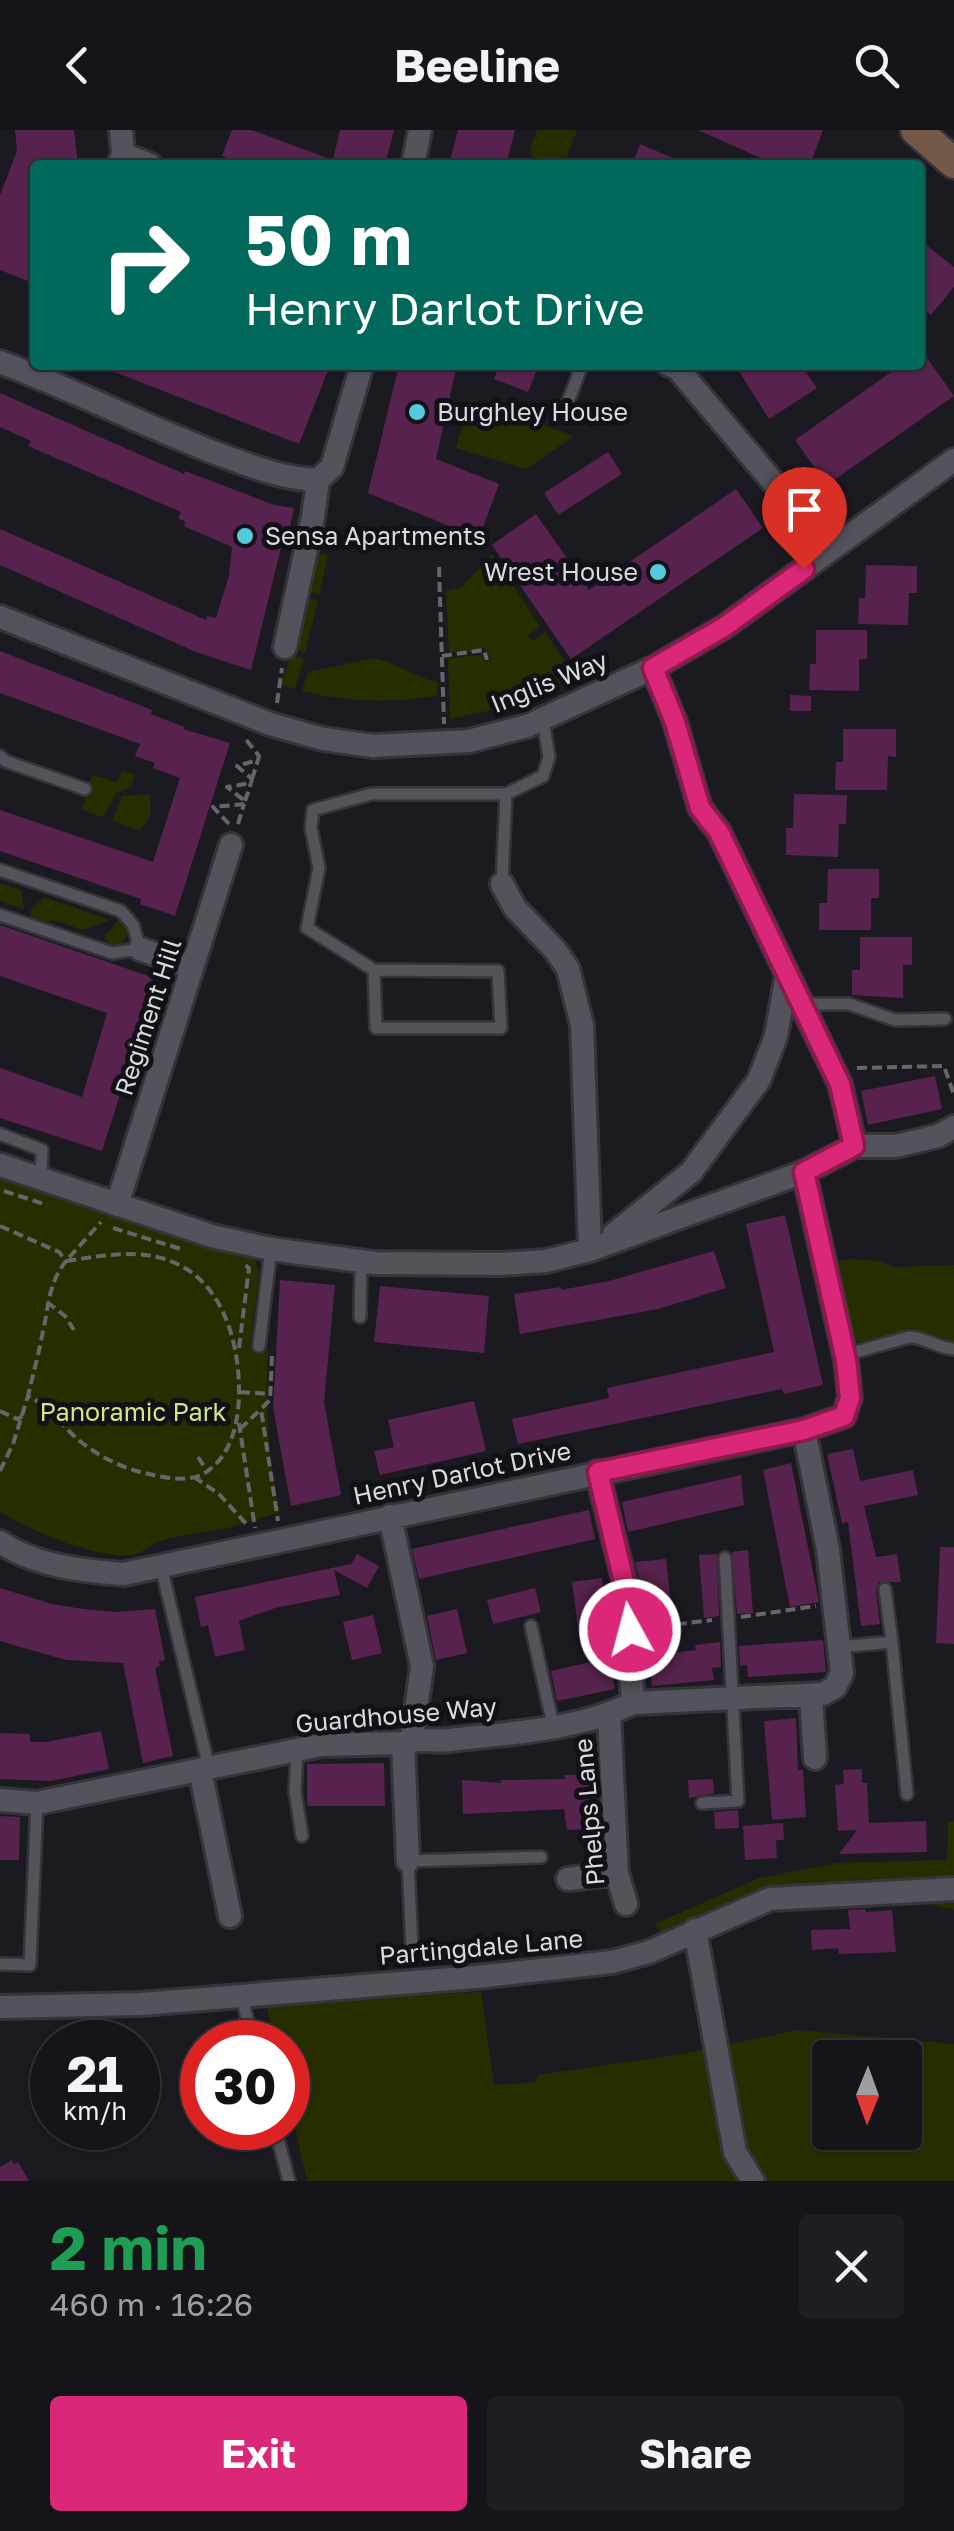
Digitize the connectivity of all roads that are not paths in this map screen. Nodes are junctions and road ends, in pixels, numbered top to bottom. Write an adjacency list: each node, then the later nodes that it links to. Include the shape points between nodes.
1 (121, 130): 4 (street)
2 (420, 130): 5 (street)
3 (916, 130): 6 (main road)
4 (121, 160)
5 (413, 160)
6 (954, 163)
7 (0, 362): 8 (street)
8 (30, 368)
9 (39, 370): 15 (street, via 180,440 263,472)
10 (361, 370): 15 (street, via 332,467)
11 (580, 370): 13 (lane)
12 (679, 370): 16 (street)
13 (563, 416)
14 (954, 460): 16 (street, Inglis Way)
15 (318, 480): 18 (street)
16 (825, 552): 19 (street, Inglis Way, via 724,627)
17 (0, 617): 20 (street, Inglis Way, via 323,739 373,746 469,741)
18 (285, 647)
19 (653, 668): 20 (street, Inglis Way); 31 (street, via 700,808 719,832)
20 (543, 718): 23 (lane, via 543,776)
21 (0, 756): 22 (lane)
22 (85, 789)
23 (506, 794): 26 (lane); 30 (lane, via 371,794 313,810 319,868 307,928)
24 (231, 845): 29 (street, Regiment Hill)
25 (0, 870): 28 (lane, via 121,911)
26 (502, 884): 42 (street, via 514,908 568,968 582,1025)
27 (0, 916): 28 (lane, via 112,952)
28 (140, 948): 29 (street)
29 (192, 967): 40 (street, Regiment Hill)
30 (374, 970): 30 (lane, via 498,972 500,1028 376,1028)
31 (787, 974): 32 (street); 42 (street, via 776,1036 758,1080 691,1172)
32 (802, 1004): 33 (lane, via 849,1004 895,1020); 36 (street, via 847,1106)
33 (945, 1019)
34 (954, 1127): 36 (street, via 896,1146)
35 (0, 1134): 39 (lane, via 42,1150)
36 (854, 1146): 38 (street)
37 (0, 1164): 39 (street)
38 (804, 1172): 42 (street); 47 (street, Henry Darlot Drive)
39 (41, 1178): 40 (street)
40 (117, 1205): 41 (street)
41 (270, 1249): 43 (street); 45 (lane)
42 (590, 1250): 43 (street, via 546,1262)
43 (360, 1261): 44 (lane)
44 (360, 1318)
45 (259, 1346)
46 (954, 1348): 47 (lane, via 909,1336)
47 (844, 1355): 48 (street, Henry Darlot Drive, via 850,1398 844,1416)
48 (804, 1430): 49 (street, Henry Darlot Drive); 57 (street)
49 (598, 1472): 50 (street, Henry Darlot Drive); 60 (street, via 624,1582)
50 (390, 1516): 53 (street, Henry Darlot Drive); 63 (street, via 422,1666)
51 (0, 1542): 53 (street, Henry Darlot Drive, via 94,1572)
52 (725, 1558): 59 (lane)
53 (162, 1566): 66 (lane)
54 (885, 1589): 56 (lane)
55 (530, 1626): 62 (lane)
56 (892, 1642): 57 (lane); 67 (lane)
57 (840, 1646): 58 (street, via 842,1674 835,1686)
58 (811, 1696): 59 (street, Guardhouse Way); 65 (street)
59 (732, 1699): 60 (street, Guardhouse Way); 70 (lane, via 738,1800)
60 (634, 1703): 61 (street, Guardhouse Way)
61 (609, 1715): 62 (street, Guardhouse Way); 74 (street, Phelps Lane)
62 (553, 1725): 63 (street, Guardhouse Way)
63 (408, 1741): 64 (street, Guardhouse Way); 73 (street)
64 (298, 1750): 66 (street, Guardhouse Way); 71 (lane)
65 (815, 1758)
66 (205, 1769): 69 (street, Guardhouse Way); 78 (street)
67 (907, 1794)
68 (0, 1800): 69 (street, Guardhouse Way)
69 (37, 1803): 81 (lane, via 30,1965)
70 (702, 1803)
71 (302, 1836)
72 (541, 1857): 73 (lane)
73 (408, 1861): 80 (lane)
74 (617, 1873): 75 (street); 77 (street, Phelps Lane)
75 (568, 1878)
76 (954, 1889): 79 (street, Partingdale Lane, via 770,1899)
77 (626, 1904)
78 (230, 1916)
79 (695, 1930): 82 (street, Partingdale Lane, via 612,1962); 87 (street, via 735,2152)
80 (412, 1949)
81 (0, 1964)
82 (241, 1994): 83 (street, Partingdale Lane); 84 (lane)
83 (0, 2007)
84 (248, 2020)
85 (281, 2150): 86 (lane)
86 (289, 2181)
87 (752, 2181)

